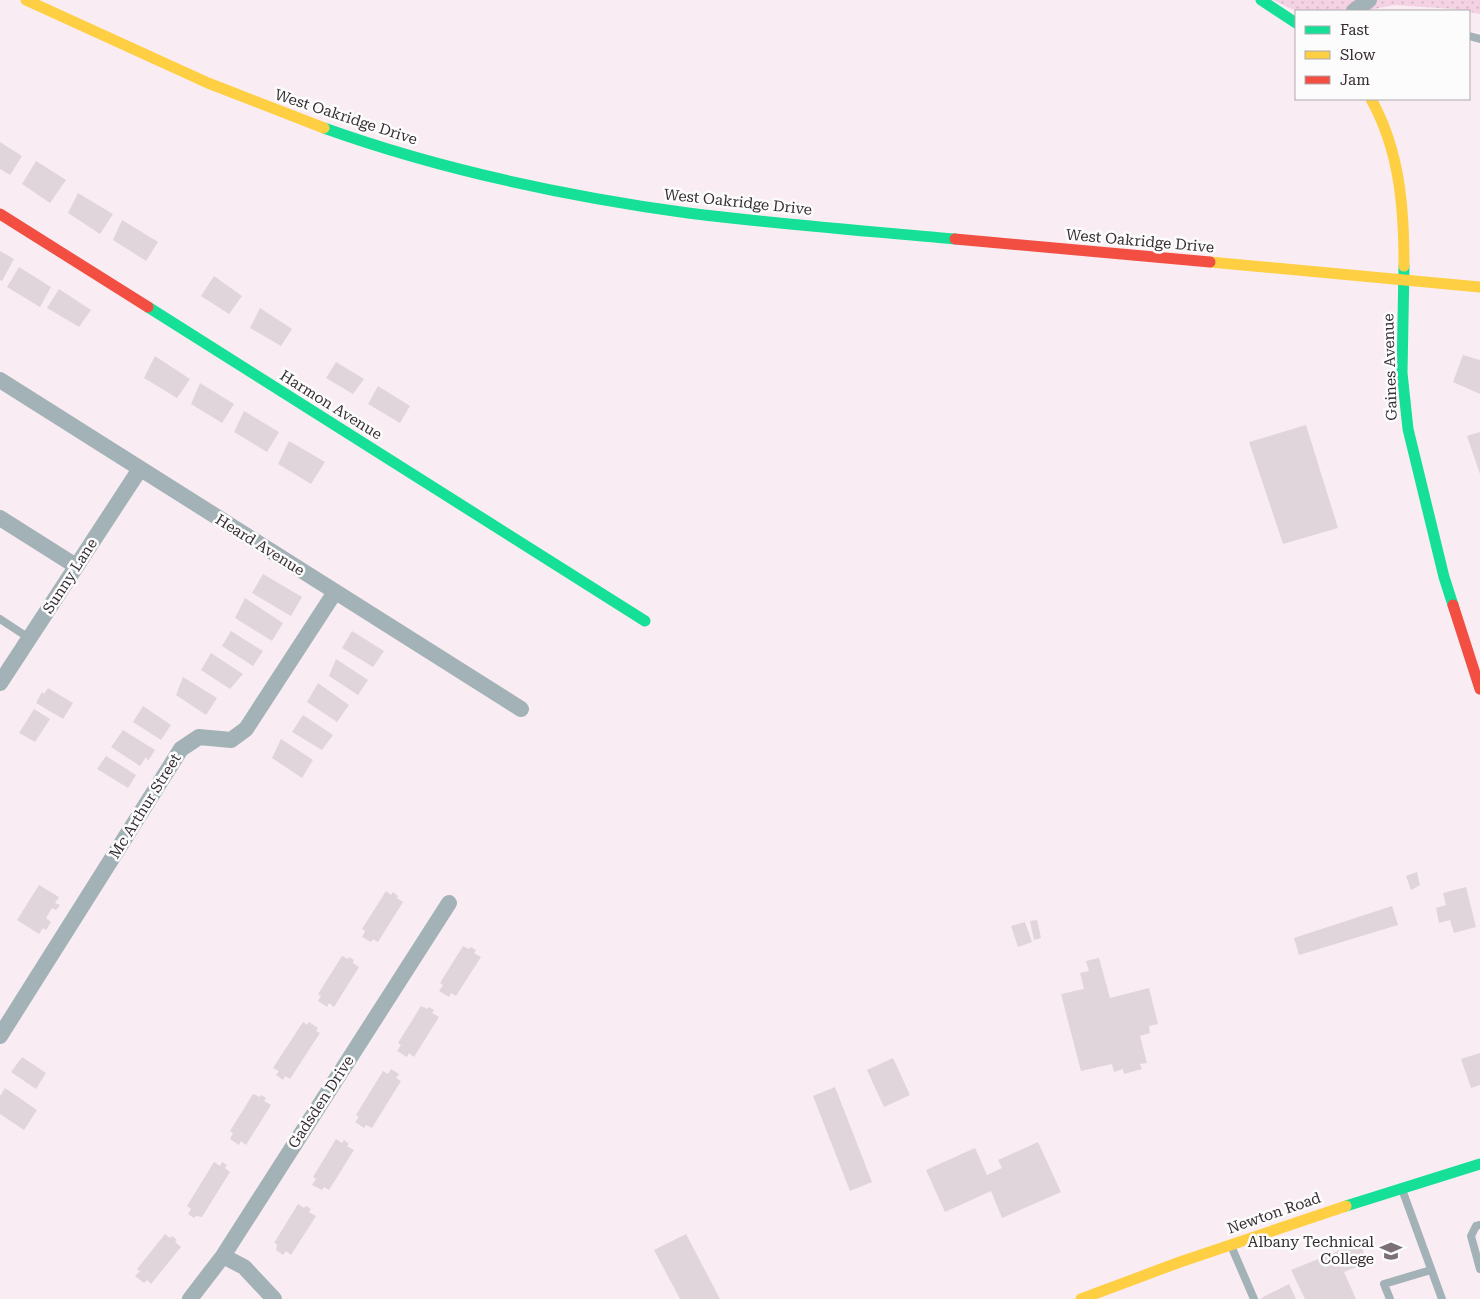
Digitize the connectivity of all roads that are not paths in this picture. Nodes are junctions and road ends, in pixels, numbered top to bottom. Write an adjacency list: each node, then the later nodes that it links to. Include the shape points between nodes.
1 (26, 0): 8 (main road, West Oakridge Drive, via 167,66 270,109 378,146 536,187 644,207 748,220)
2 (1261, 0): 5 (main road)
3 (1369, 0): 4 (street)
4 (1355, 10)
5 (1295, 23)
6 (1372, 100): 8 (main road, Gaines Avenue, via 1383,121 1400,176)
7 (0, 214): 16 (main road, Harmon Avenue)
8 (1403, 280): 9 (main road, West Oakridge Drive); 19 (main road, Gaines Avenue, via 1402,373 1408,430 1444,577)
9 (1480, 287)
10 (0, 380): 11 (street, Heard Avenue)
11 (140, 469): 13 (street, Sunny Lane); 14 (street, Heard Avenue)
12 (0, 518): 13 (street)
13 (76, 566): 17 (street, Sunny Lane)
14 (335, 592): 20 (street, Heard Avenue); 22 (street, Mc Arthur Street, via 246,729 231,740 199,737 181,749)
15 (0, 619): 17 (lane)
16 (644, 622)
17 (29, 638): 18 (street, Sunny Lane)
18 (0, 683)
19 (1480, 689)
20 (521, 709)
21 (448, 903): 27 (street, Gadsden Drive)
22 (0, 1036)
23 (1480, 1164): 24 (main road, Newton Road)
24 (1402, 1188): 26 (main road, Newton Road); 29 (lane)
25 (1480, 1225): 28 (lane, via 1471,1236)
26 (1230, 1244): 32 (main road, Newton Road); 33 (lane)
27 (223, 1256): 30 (street, Gadsden Drive); 31 (street, via 244,1267)
28 (1480, 1269)
29 (1431, 1270): 34 (lane, via 1384,1284); 35 (lane)
30 (190, 1299)
31 (274, 1299)
32 (1081, 1299)
33 (1254, 1299)
34 (1390, 1299)
35 (1442, 1299)

